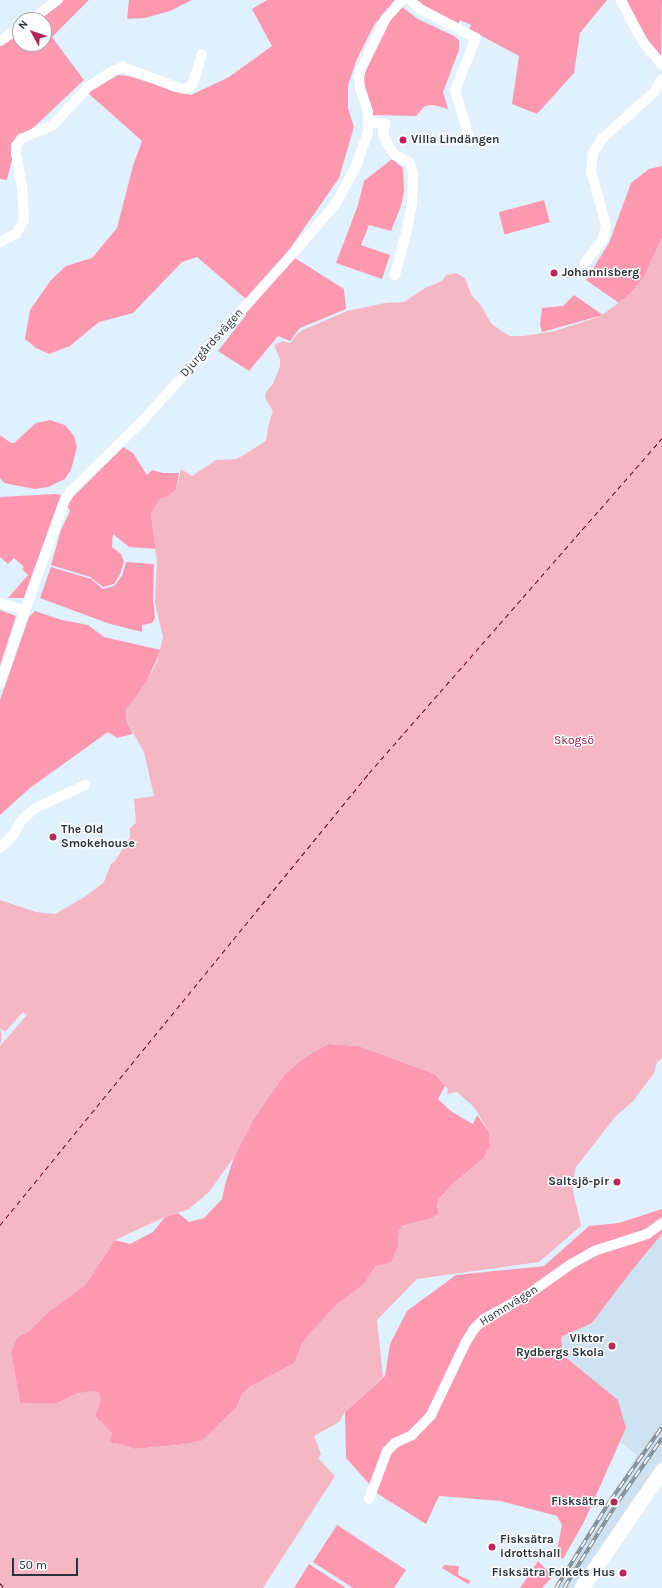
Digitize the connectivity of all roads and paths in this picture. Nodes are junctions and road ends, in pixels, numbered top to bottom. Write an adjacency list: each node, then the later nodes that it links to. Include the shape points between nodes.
1 (58, 0): 5 (street)
2 (402, 0): 11 (street, Djurgårdsvägen, via 386,18 361,69 360,88)
3 (410, 0): 12 (street, via 476,38 455,90)
4 (621, 0): 9 (street, via 643,42)
5 (42, 12)
6 (12, 33): 7 (street)
7 (0, 41)
8 (202, 54): 13 (street, via 190,87 176,87 123,67 88,87 54,124 21,139 16,146 16,154 24,220 16,234)
9 (662, 65)
10 (662, 79): 14 (street, via 654,92 602,139 593,153 591,171 606,225 603,239)
11 (369, 122): 15 (street, via 385,124 383,134 389,148 395,155 409,162 413,173 412,203); 17 (street, Djurgårdsvägen, via 357,164 333,207 146,417 70,492 64,502)
12 (470, 142)
13 (0, 242)
14 (585, 263)
15 (395, 275)
16 (0, 603): 17 (street)
17 (25, 610): 18 (street, Djurgårdsvägen)
18 (0, 684)
19 (85, 785): 20 (street, via 35,808)
20 (0, 848)
21 (662, 1223): 23 (street, Hamnvägen, via 647,1234 594,1251 526,1296 484,1319 466,1342 431,1415 412,1435 395,1443 387,1451)
22 (662, 1470): 24 (street)
23 (370, 1500)
24 (581, 1588)

